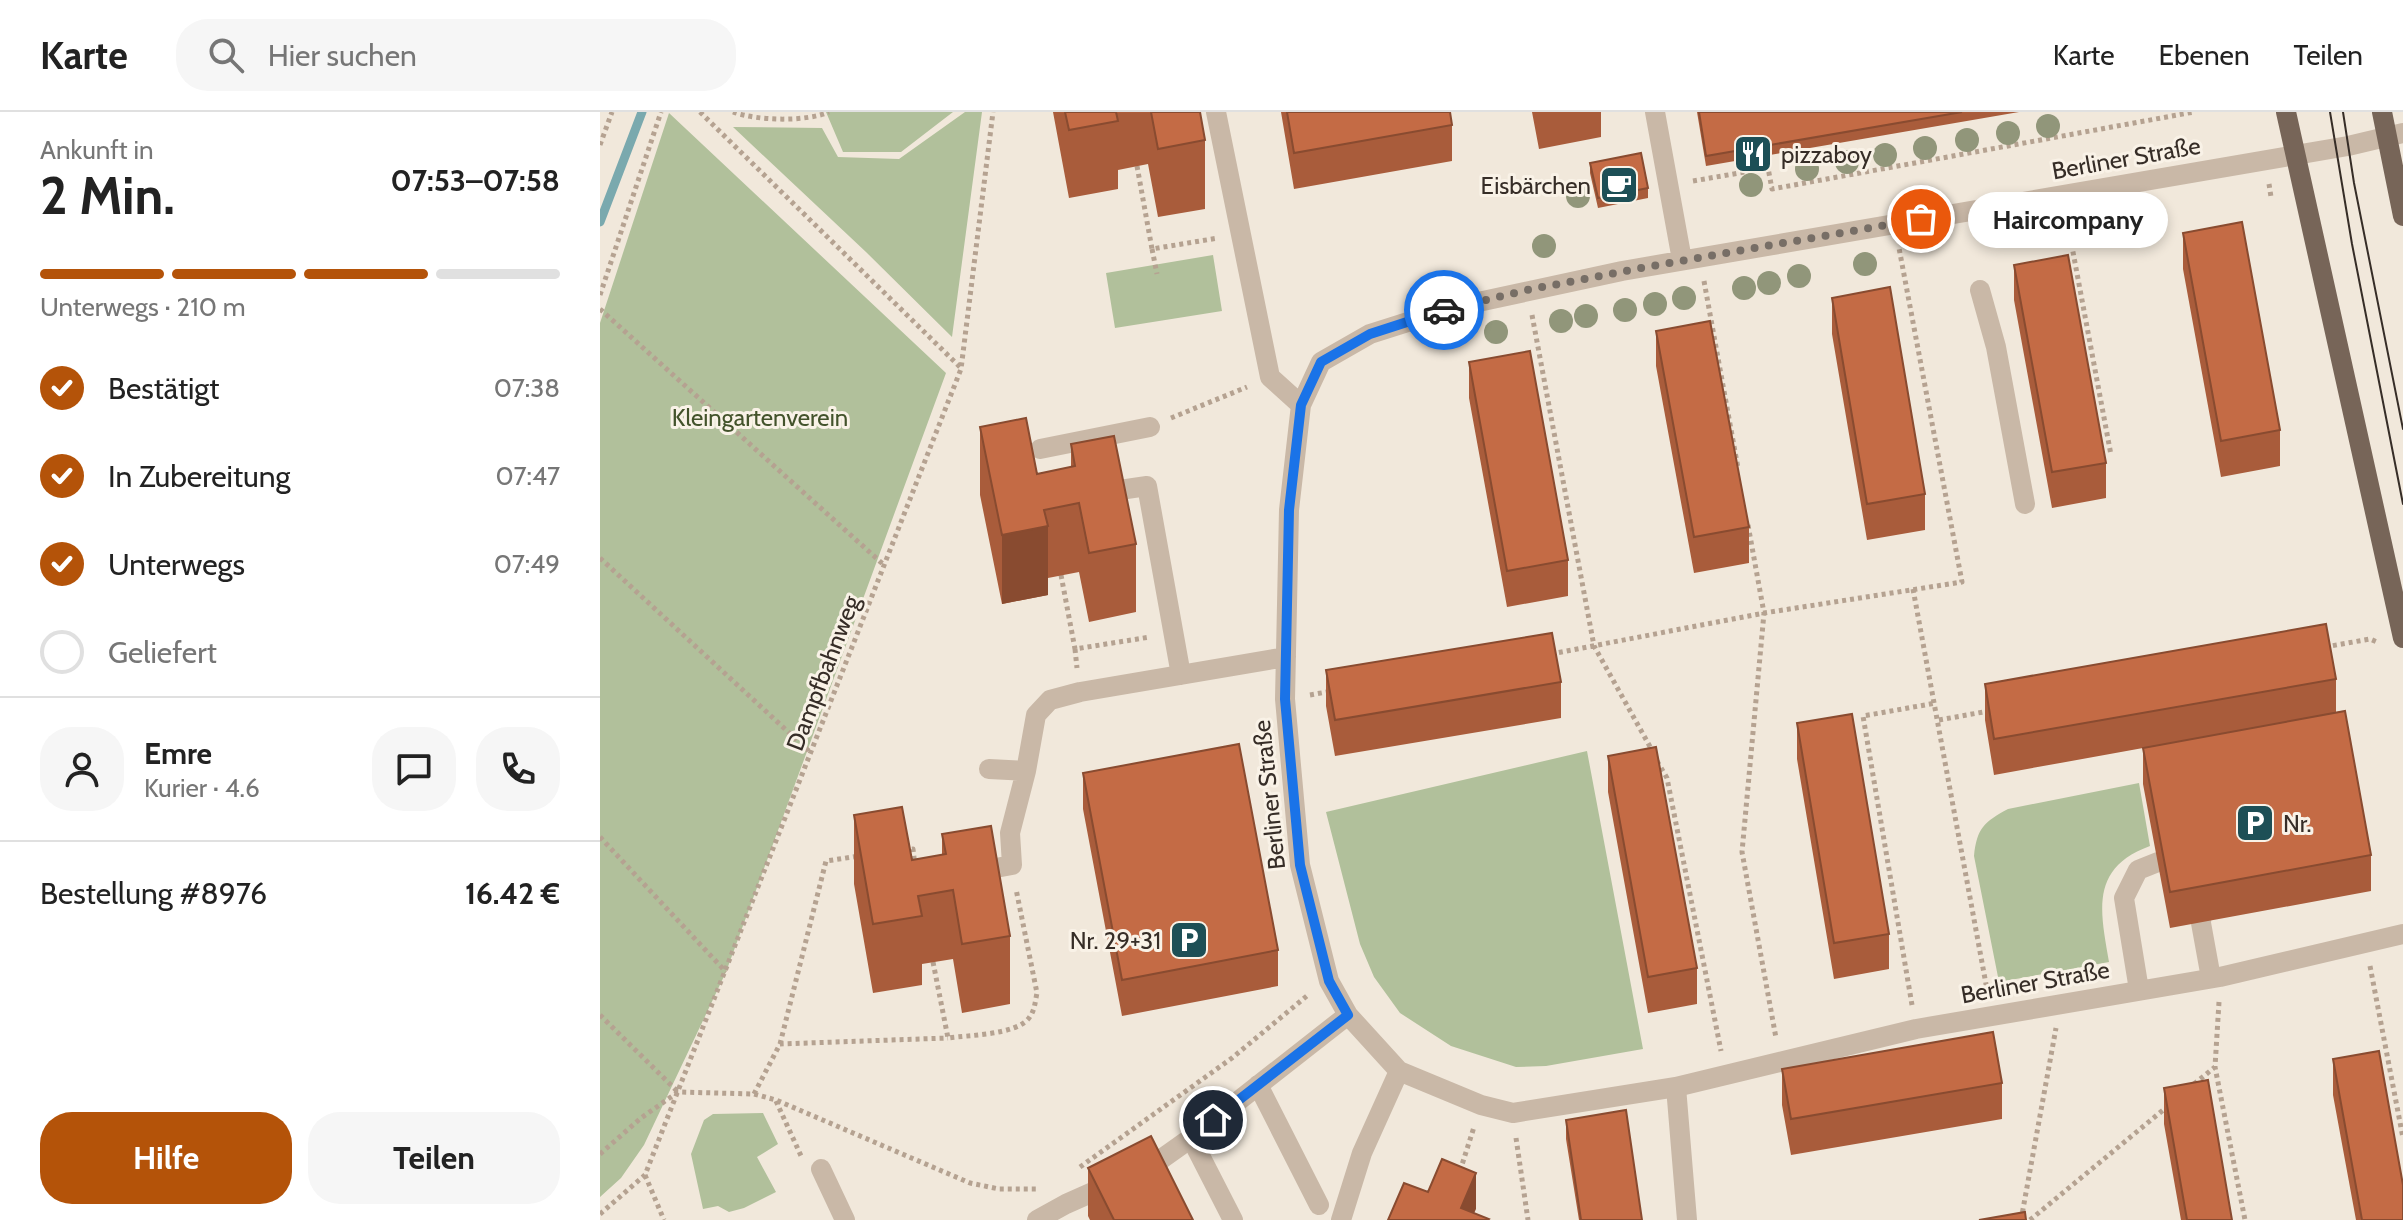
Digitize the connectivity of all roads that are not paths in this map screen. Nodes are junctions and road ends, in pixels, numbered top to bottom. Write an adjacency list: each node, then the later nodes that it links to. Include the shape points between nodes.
1 (1216, 112): 10 (street, via 1270,377)
2 (1655, 112): 8 (street, via 1669,186)
3 (2286, 112): 6 (main road)
4 (2382, 112): 5 (main road)
5 (2395, 135): 6 (street, Berliner Straße); 7 (main road)
6 (2294, 155): 8 (street, Berliner Straße); 15 (main road)
7 (2403, 216)
8 (1691, 258): 10 (street, Berliner Straße, via 1455,307 1370,334 1321,362)
9 (1980, 290): 14 (street)
10 (1301, 405): 16 (street, Berliner Straße, via 1289,510)
11 (1150, 427): 12 (street)
12 (1097, 439): 13 (street); 17 (street, via 1106,492 1147,486)
13 (1040, 449)
14 (2025, 504)
15 (2394, 642)
16 (1286, 657): 17 (street); 26 (street, Berliner Straße, via 1300,865 1329,981)
17 (1181, 675): 19 (street, via 1050,700 1036,715)
18 (989, 769): 19 (street)
19 (1026, 771): 21 (street, via 1010,833 1012,865)
20 (2158, 862): 25 (street, via 2138,870 2124,898)
21 (949, 876)
22 (2202, 911): 24 (street)
23 (2403, 934): 24 (street, Berliner Straße)
24 (2215, 977): 25 (street, Berliner Straße)
25 (2139, 990): 29 (street, Berliner Straße, via 1916,1029)
26 (1348, 1015): 27 (street, Berliner Straße); 28 (street)
27 (1399, 1071): 29 (street, Berliner Straße, via 1513,1113); 36 (street, via 1362,1153)
28 (1258, 1085): 30 (street); 32 (street)
29 (1676, 1087): 37 (street)
30 (1191, 1138): 34 (street, via 1153,1165); 35 (street)
31 (813, 1168): 33 (street)
32 (1319, 1205)
33 (845, 1220)
34 (1037, 1220)
35 (1233, 1220)
36 (1341, 1220)
37 (1687, 1220)

